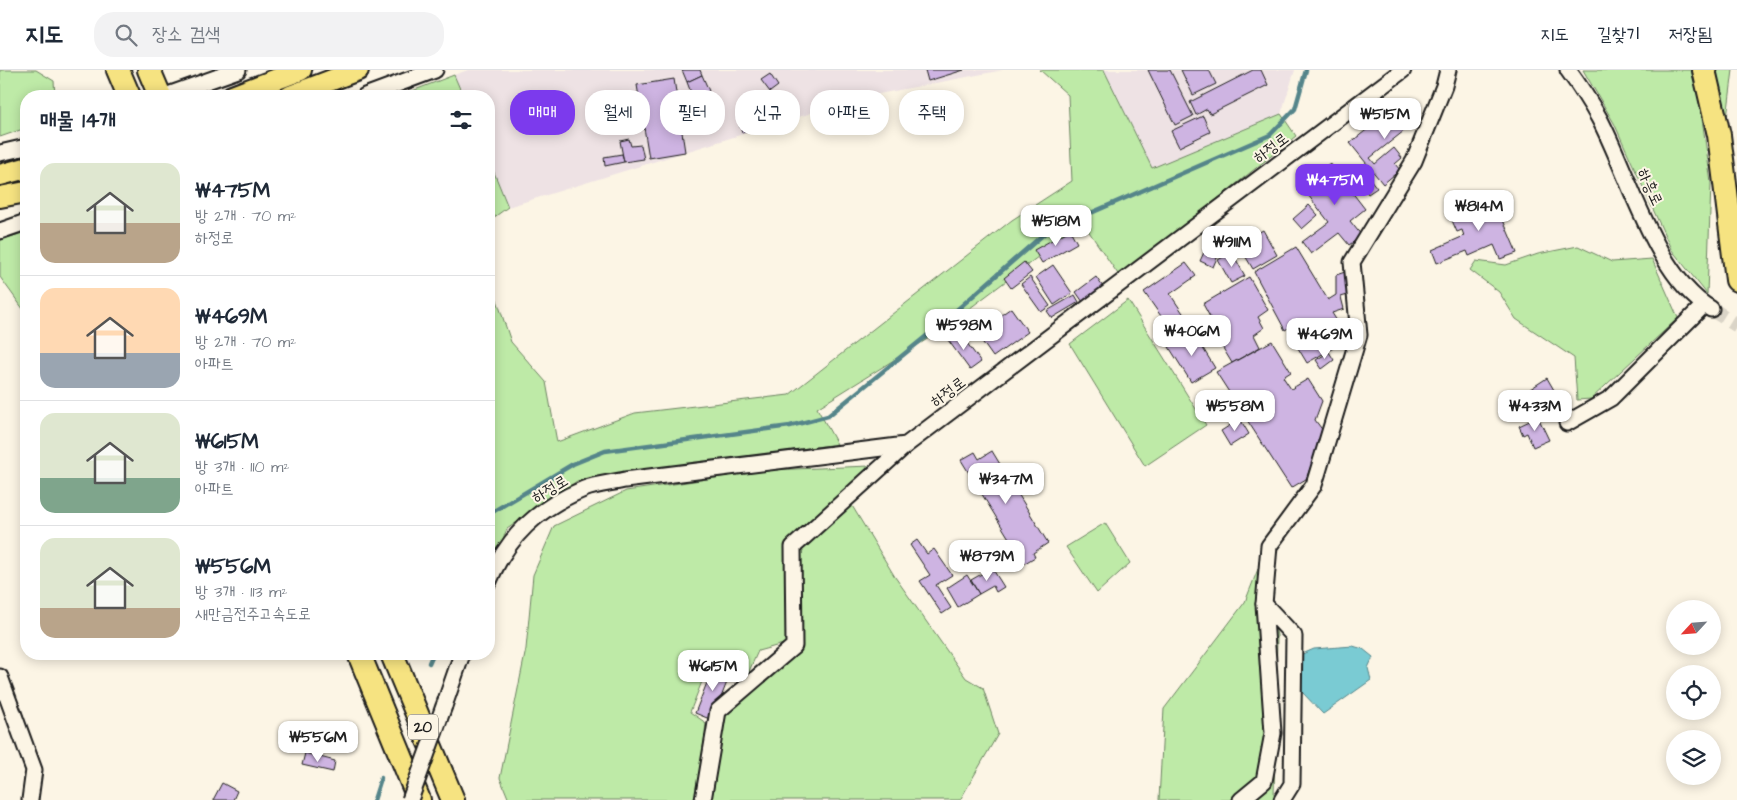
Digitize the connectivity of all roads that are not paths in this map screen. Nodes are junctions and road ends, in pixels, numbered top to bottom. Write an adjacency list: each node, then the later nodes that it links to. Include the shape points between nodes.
1 (118, 70): 11 (highway)
2 (149, 70): 12 (highway)
3 (238, 70): 13 (street)
4 (301, 70): 14 (main road)
5 (358, 70): 15 (main road)
6 (436, 70): 16 (street)
7 (1403, 70): 27 (street, 하정로)
8 (1448, 70): 29 (street, via 1414,161 1352,262 1359,335 1314,485 1269,546)
9 (1568, 70): 26 (street, 하흥로, via 1599,118 1654,239 1674,273 1708,307 1611,398)
10 (1704, 70): 25 (highway, via 1719,135)
11 (126, 90)
12 (157, 90)
13 (182, 90)
14 (248, 90)
15 (306, 90)
16 (381, 90)
17 (20, 148): 18 (street)
18 (0, 153)
19 (20, 170): 20 (main road)
20 (0, 175)
21 (20, 193): 22 (main road)
22 (0, 197)
23 (20, 224): 24 (street)
24 (0, 231)
25 (1737, 280)
26 (1567, 423)
27 (906, 446): 28 (street, 하정로, via 625,480 585,489 553,506 521,529); 38 (street, via 793,547 794,646 718,711)
28 (495, 567)
29 (1264, 604): 39 (street, via 1273,733 1264,781); 40 (street, via 1294,636 1292,784)
30 (361, 660): 36 (highway, 20)
31 (395, 660): 37 (highway, 20)
32 (460, 660): 35 (street, bridge)
33 (0, 677): 34 (street, via 34,770)
34 (30, 800)
35 (410, 800)
36 (419, 800)
37 (453, 800)
38 (703, 800)
39 (1241, 800)
40 (1282, 800)

